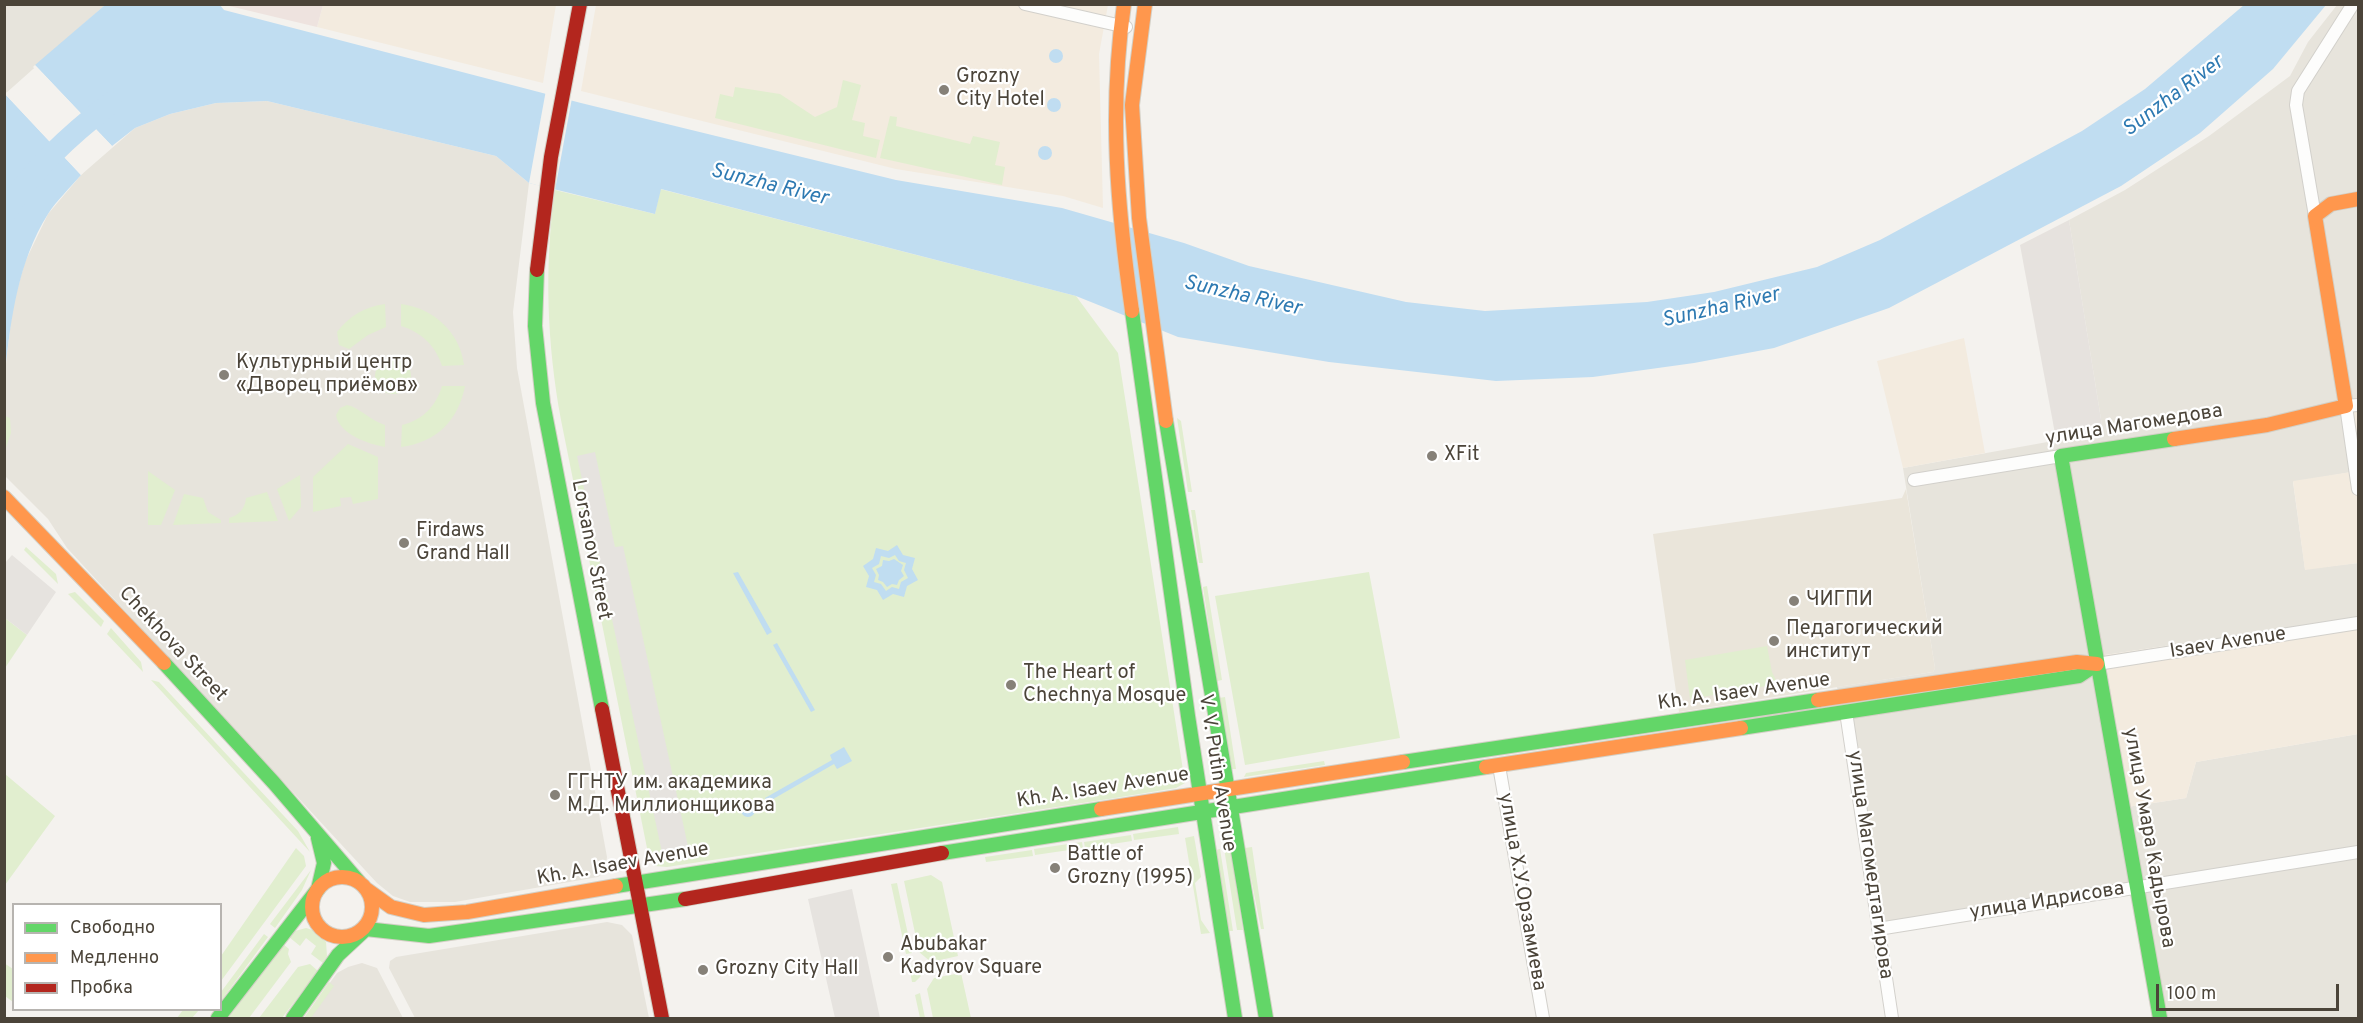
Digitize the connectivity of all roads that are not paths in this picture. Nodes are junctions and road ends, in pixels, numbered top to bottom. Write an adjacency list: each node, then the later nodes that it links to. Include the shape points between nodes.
1 (580, 4): 26 (main road, Lorsanov Street, via 539,236 537,356 548,434)
2 (1025, 4): 6 (street)
3 (1124, 4): 6 (main road, V. V. Putin Avenue)
4 (1146, 4): 7 (main road, V. V. Putin Avenue)
5 (2353, 4): 9 (street, via 2298,91 2296,105)
6 (1120, 26): 7 (street); 21 (main road, V. V. Putin Avenue, via 1112,119 1120,211)
7 (1141, 29): 20 (main road, V. V. Putin Avenue, via 1132,105 1139,218 1157,357)
8 (2358, 199): 9 (main road, via 2331,204)
9 (2314, 216): 10 (main road)
10 (2352, 406): 11 (main road, улица Магомедова, via 2267,425); 13 (street)
11 (2061, 456): 12 (street, улица Магомедова); 16 (main road, улица Умара Кадырова)
12 (1914, 480)
13 (2358, 489)
14 (4, 497): 24 (main road, Chekhova Street)
15 (2358, 623): 16 (street, Isaev Avenue)
16 (2097, 664): 17 (main road, Kh. A. Isaev Avenue, via 2079,676); 18 (main road, Kh. A. Isaev Avenue, via 2077,662); 28 (main road, улица Умара Кадырова)
17 (1846, 712): 19 (main road, Kh. A. Isaev Avenue); 31 (street, улица Магомедтагирова)
18 (1496, 748): 19 (main road); 20 (main road, Kh. A. Isaev Avenue)
19 (1499, 766): 22 (main road, Kh. A. Isaev Avenue); 38 (street, улица Х.У.Орзамиева)
20 (1228, 788): 21 (main road, Kh. A. Isaev Avenue); 22 (main road, V. V. Putin Avenue)
21 (1198, 793): 23 (main road, V. V. Putin Avenue); 26 (main road, Kh. A. Isaev Avenue)
22 (1231, 806): 23 (main road, Kh. A. Isaev Avenue); 37 (main road, V. V. Putin Avenue)
23 (1201, 810): 30 (main road, Kh. A. Isaev Avenue); 36 (main road, V. V. Putin Avenue)
24 (309, 821): 27 (main road, Kh. A. Isaev Avenue); 29 (main road, via 324,857)
25 (2358, 852): 28 (street, улица Идрисова)
26 (635, 882): 27 (main road, Kh. A. Isaev Avenue, via 466,912 422,915 391,909); 30 (main road, Lorsanov Street)
27 (362, 886): 29 (main road, via 341,877); 32 (main road, via 370,896 372,912)
28 (2138, 887): 31 (street, улица Идрисова); 40 (main road, улица Умара Кадырова)
29 (318, 889): 32 (main road, via 312,907 323,930 340,937); 33 (main road)
30 (641, 907): 32 (main road, Kh. A. Isaev Avenue, via 423,936 373,928); 35 (main road, Lorsanov Street)
31 (1878, 929): 39 (street, улица Магомедтагирова)
32 (360, 931): 34 (main road)
33 (218, 1018)
34 (292, 1018)
35 (662, 1018)
36 (1235, 1018)
37 (1266, 1018)
38 (1543, 1018)
39 (1892, 1018)
40 (2160, 1018)

